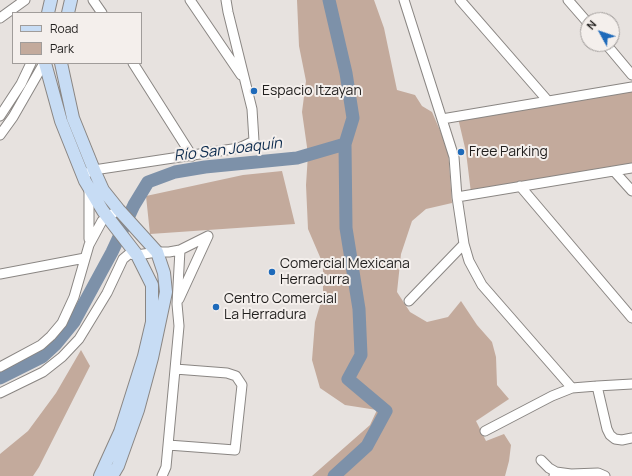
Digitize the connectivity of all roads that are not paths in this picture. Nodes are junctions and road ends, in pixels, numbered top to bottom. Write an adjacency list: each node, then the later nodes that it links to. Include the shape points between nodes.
1 (25, 0): 14 (street)
2 (51, 0): 10 (main road)
3 (71, 0): 11 (main road)
4 (93, 0): 12 (street)
5 (190, 0): 22 (street)
6 (226, 0): 22 (street)
7 (404, 0): 26 (street)
8 (460, 0): 24 (street)
9 (568, 0): 13 (street)
10 (48, 12)
11 (68, 12)
12 (101, 12)
13 (580, 14)
14 (0, 18)
15 (613, 52): 21 (street)
16 (31, 64): 25 (street)
17 (44, 64): 27 (street)
18 (45, 64): 31 (main road, via 61,121)
19 (61, 64): 31 (main road)
20 (134, 64): 28 (street)
21 (632, 75)
22 (245, 80): 28 (street, via 252,109 254,141 239,148)
23 (632, 87): 24 (street)
24 (548, 101): 26 (street)
25 (0, 116)
26 (442, 119): 35 (street, via 454,157)
27 (0, 135)
28 (192, 156): 31 (street)
29 (632, 168): 30 (street)
30 (614, 171): 32 (street); 34 (street)
31 (88, 173): 33 (main road); 36 (main road)
32 (520, 186): 35 (street); 49 (street)
33 (90, 188): 37 (main road); 38 (street)
34 (632, 191)
35 (457, 197): 39 (street)
36 (118, 210): 37 (street); 41 (main road)
37 (108, 217): 38 (street, via 99,225); 42 (main road)
38 (89, 244): 43 (street)
39 (464, 244): 47 (street); 54 (street, via 469,261 482,285)
40 (180, 250): 41 (street); 48 (street); 48 (street, via 208,236)
41 (157, 252): 42 (street); 45 (main road, via 164,273)
42 (137, 255): 46 (main road, via 152,286); 55 (street, via 129,254 123,259 107,293 79,339 62,357 43,372)
43 (85, 258): 44 (street); 50 (street, via 74,297 62,323 41,346)
44 (0, 274)
45 (166, 292): 46 (street); 48 (street); 62 (main road, via 138,410)
46 (152, 293): 61 (main road, via 152,322 144,356 120,432)
47 (409, 301)
48 (177, 304): 51 (street, via 179,326)
49 (632, 318)
50 (0, 367)
51 (175, 369): 58 (street); 58 (street, via 227,373 236,376 242,385 235,450)
52 (632, 384): 53 (street)
53 (597, 386): 54 (street); 57 (street, via 610,435 622,440)
54 (572, 388): 56 (street)
55 (0, 393)
56 (485, 431)
57 (632, 438)
58 (168, 445): 63 (street, via 166,467)
59 (541, 460): 60 (street)
60 (555, 474): 64 (street, via 598,473)
61 (100, 476)
62 (112, 476)
63 (162, 476)
64 (605, 476)

